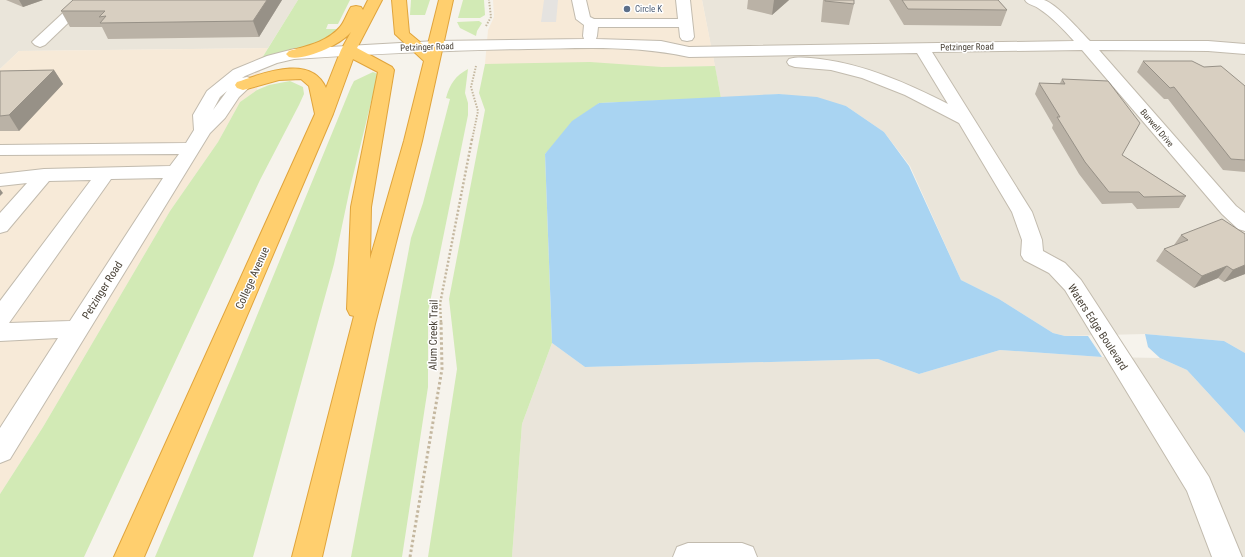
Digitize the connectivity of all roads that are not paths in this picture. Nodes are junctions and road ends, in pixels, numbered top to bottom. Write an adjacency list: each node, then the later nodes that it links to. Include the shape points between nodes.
1 (86, 0): 11 (street)
2 (361, 0): 20 (highway, via 345,31 318,47)
3 (375, 0): 21 (highway, College Avenue)
4 (399, 0): 14 (highway, via 402,34)
5 (446, 0): 19 (highway)
6 (579, 0): 9 (street, via 583,19)
7 (683, 0): 10 (street)
8 (1032, 0): 13 (street, Burwell Drive, via 1065,23)
9 (591, 23): 10 (street); 12 (street)
10 (686, 23): 18 (street)
11 (40, 42)
12 (590, 44): 18 (street, Petzinger Road, via 661,46); 19 (street, Petzinger Road)
13 (1086, 45): 15 (street, Petzinger Road); 16 (street, Petzinger Road, via 1208,46); 33 (street, Burwell Drive, via 1229,210)
14 (416, 47): 19 (highway); 21 (street, Petzinger Road)
15 (922, 48): 17 (street, Petzinger Road); 25 (street, Waters Edge Boulevard)
16 (1245, 49)
17 (723, 51): 18 (street, Petzinger Road); 25 (street, via 852,70 880,78)
18 (689, 52): 19 (street, Petzinger Road, via 668,59)
19 (434, 53): 22 (street, Petzinger Road); 38 (highway)
20 (294, 54): 21 (street, Petzinger Road); 26 (street, Petzinger Road, via 272,59 239,73 228,81 213,95 202,115)
21 (346, 57): 22 (street, Petzinger Road); 23 (street, Petzinger Road, via 286,67 262,74); 24 (highway, College Avenue)
22 (373, 63): 38 (highway, via 386,70 361,207)
23 (244, 85): 24 (highway, via 276,75 306,75 315,84); 26 (street, Petzinger Road)
24 (324, 114): 40 (highway, College Avenue)
25 (966, 120): 44 (street, Waters Edge Boulevard, via 1022,212 1032,240 1032,255 1057,268 1073,285 1199,486)
26 (204, 130): 28 (street, Petzinger Road)
27 (3, 146): 28 (street)
28 (192, 148): 29 (street, Petzinger Road)
29 (177, 172): 30 (street); 36 (street, Petzinger Road)
30 (106, 173): 31 (street); 35 (street)
31 (44, 175): 32 (street); 34 (street)
32 (0, 180)
33 (1245, 224)
34 (0, 226)
35 (0, 318)
36 (77, 329): 37 (street); 39 (street, Petzinger Road)
37 (0, 332)
38 (357, 348): 41 (highway)
39 (0, 451)
40 (129, 557)
41 (307, 557)
42 (688, 557): 43 (street)
43 (742, 557)
44 (1227, 557)

